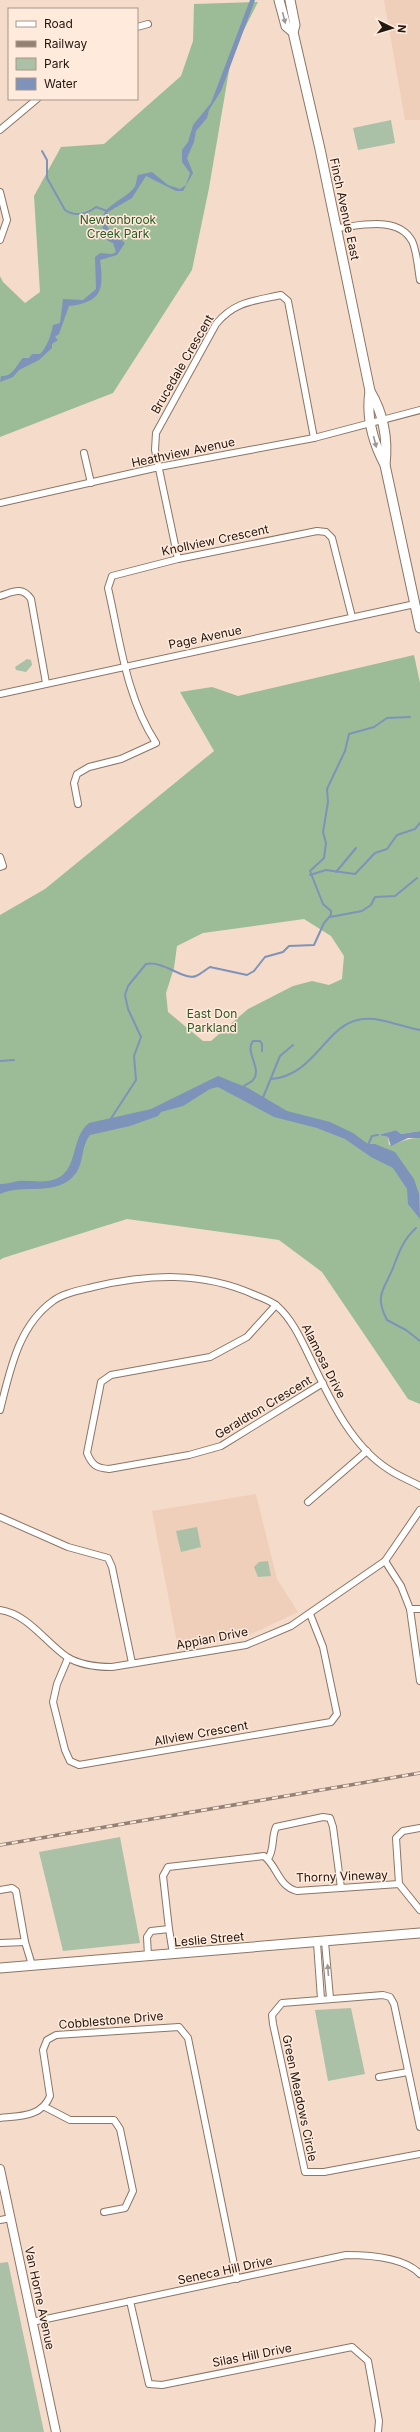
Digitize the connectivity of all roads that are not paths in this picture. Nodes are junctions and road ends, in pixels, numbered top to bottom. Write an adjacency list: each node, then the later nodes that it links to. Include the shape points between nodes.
1 (279, 0): 5 (main road, Finch Avenue East, one-way to 5, via 286,26)
2 (290, 0): 5 (main road, Finch Avenue East, via 295,25)
3 (148, 24): 4 (street)
4 (138, 27)
5 (293, 32): 9 (main road, Finch Avenue East)
6 (37, 100): 7 (street)
7 (0, 130)
8 (0, 192): 10 (street, via 7,220)
9 (337, 228): 11 (street, via 383,224 400,229 412,241); 12 (main road, Finch Avenue East)
10 (0, 240)
11 (420, 280)
12 (370, 391): 14 (main road, Finch Avenue East, via 378,404); 15 (main road, Finch Avenue East, via 368,407)
13 (420, 410): 14 (street, Heathview Avenue)
14 (382, 420): 15 (street, Heathview Avenue); 18 (main road, Finch Avenue East, via 387,447)
15 (371, 423): 16 (street, Heathview Avenue); 18 (main road, Finch Avenue East, one-way to 18, via 376,448)
16 (314, 438): 19 (street, Heathview Avenue); 19 (street, Brucedale Crescent, via 288,302 281,295 238,305 226,312 216,324 156,433)
17 (84, 453): 20 (street)
18 (385, 465): 24 (main road, Finch Avenue East)
19 (159, 467): 20 (street, Heathview Avenue); 22 (street, Brucedale Crescent)
20 (91, 484): 21 (street, Heathview Avenue)
21 (0, 503)
22 (178, 559): 25 (street, Knollview Crescent, via 317,531 326,532 332,538); 27 (street, Knollview Crescent, via 112,576 108,588)
23 (0, 596): 28 (street, via 20,590 31,600)
24 (415, 604): 25 (street, Page Avenue); 26 (main road, Finch Avenue East)
25 (352, 617): 27 (street, Page Avenue)
26 (420, 628)
27 (124, 666): 28 (street, Page Avenue); 30 (street, via 145,726 156,743 121,759 89,767 77,774 74,783)
28 (46, 683): 29 (street, Page Avenue)
29 (0, 694)
30 (78, 804)
31 (0, 857): 32 (street, via 3,866)
32 (0, 867)
33 (276, 1305): 34 (street, Alamosa Drive, via 296,1330); 34 (street, Geraldton Crescent, via 246,1338 210,1357 111,1375 101,1382 87,1453 91,1463 99,1468 109,1469 189,1455 221,1446); 35 (street, Alamosa Drive, via 240,1288 200,1278 162,1276 82,1289 53,1300 32,1323 14,1354)
34 (323, 1383): 36 (street, Alamosa Drive, via 339,1414)
35 (0, 1410)
36 (366, 1451): 37 (street, Alamosa Drive, via 387,1469); 38 (street)
37 (420, 1486)
38 (308, 1502)
39 (420, 1510): 41 (street, Appian Drive)
40 (0, 1517): 47 (street, via 68,1547 108,1558)
41 (385, 1561): 42 (street, via 401,1586); 45 (street, Appian Drive)
42 (410, 1609): 43 (street); 48 (street)
43 (420, 1609)
44 (0, 1610): 46 (street, Appian Drive, via 24,1620)
45 (310, 1614): 46 (street, Allview Crescent, via 322,1647 337,1714 331,1722 79,1765 70,1761 65,1750 53,1702 57,1684); 47 (street, Appian Drive, via 291,1626 246,1645)
46 (68, 1658): 47 (street, Appian Drive, via 92,1666 112,1667)
47 (132, 1663)
48 (420, 1681)
49 (420, 1828): 51 (street, via 403,1831 396,1838)
50 (268, 1859): 52 (street, Thorny Vineway, via 277,1876 289,1888 297,1891); 52 (street, via 273,1851 273,1832 276,1827 323,1817 330,1818); 55 (street, via 264,1856 168,1867 163,1876)
51 (400, 1884): 52 (street, Thorny Vineway); 54 (street, Thorny Vineway)
52 (341, 1888)
53 (0, 1890): 57 (street, via 12,1888 16,1891)
54 (420, 1909)
55 (169, 1930): 60 (street); 61 (street, via 151,1931 147,1938)
56 (420, 1933): 58 (main road, Leslie Street)
57 (25, 1942): 59 (street); 62 (street)
58 (321, 1942): 60 (main road, Leslie Street); 64 (street, one-way to 58); 65 (street)
59 (0, 1943)
60 (173, 1954): 61 (main road, Leslie Street)
61 (148, 1956): 62 (main road, Leslie Street)
62 (32, 1965): 63 (main road, Leslie Street)
63 (0, 1968)
64 (330, 1998): 65 (street, Green Meadows Circle); 66 (street, Green Meadows Circle, via 383,1994 390,1997 394,2004)
65 (321, 1999): 71 (street, Green Meadows Circle, via 282,2003 272,2015 305,2172 324,2172)
66 (408, 2072): 67 (street); 70 (street, Green Meadows Circle)
67 (379, 2077)
68 (45, 2107): 69 (street, via 32,2114); 73 (street, via 70,2120 114,2120 120,2129 133,2191 126,2208); 77 (street, Cobblestone Drive, via 50,2096 43,2050 46,2040 56,2035 179,2027 188,2038)
69 (0, 2118)
70 (420, 2127)
71 (420, 2154)
72 (0, 2169): 74 (street, Van Horne Avenue)
73 (104, 2212)
74 (11, 2218): 75 (street); 79 (street, Van Horne Avenue)
75 (0, 2220)
76 (419, 2271): 77 (street, Seneca Hill Drive, via 392,2260 369,2255 346,2255)
77 (237, 2279): 78 (street, Seneca Hill Drive)
78 (130, 2301): 79 (street, Seneca Hill Drive); 81 (street, Silas Hill Drive, via 148,2384 162,2385 352,2347 368,2361 379,2421)
79 (32, 2322): 80 (street, Van Horne Avenue)
80 (56, 2432)
81 (378, 2432)

